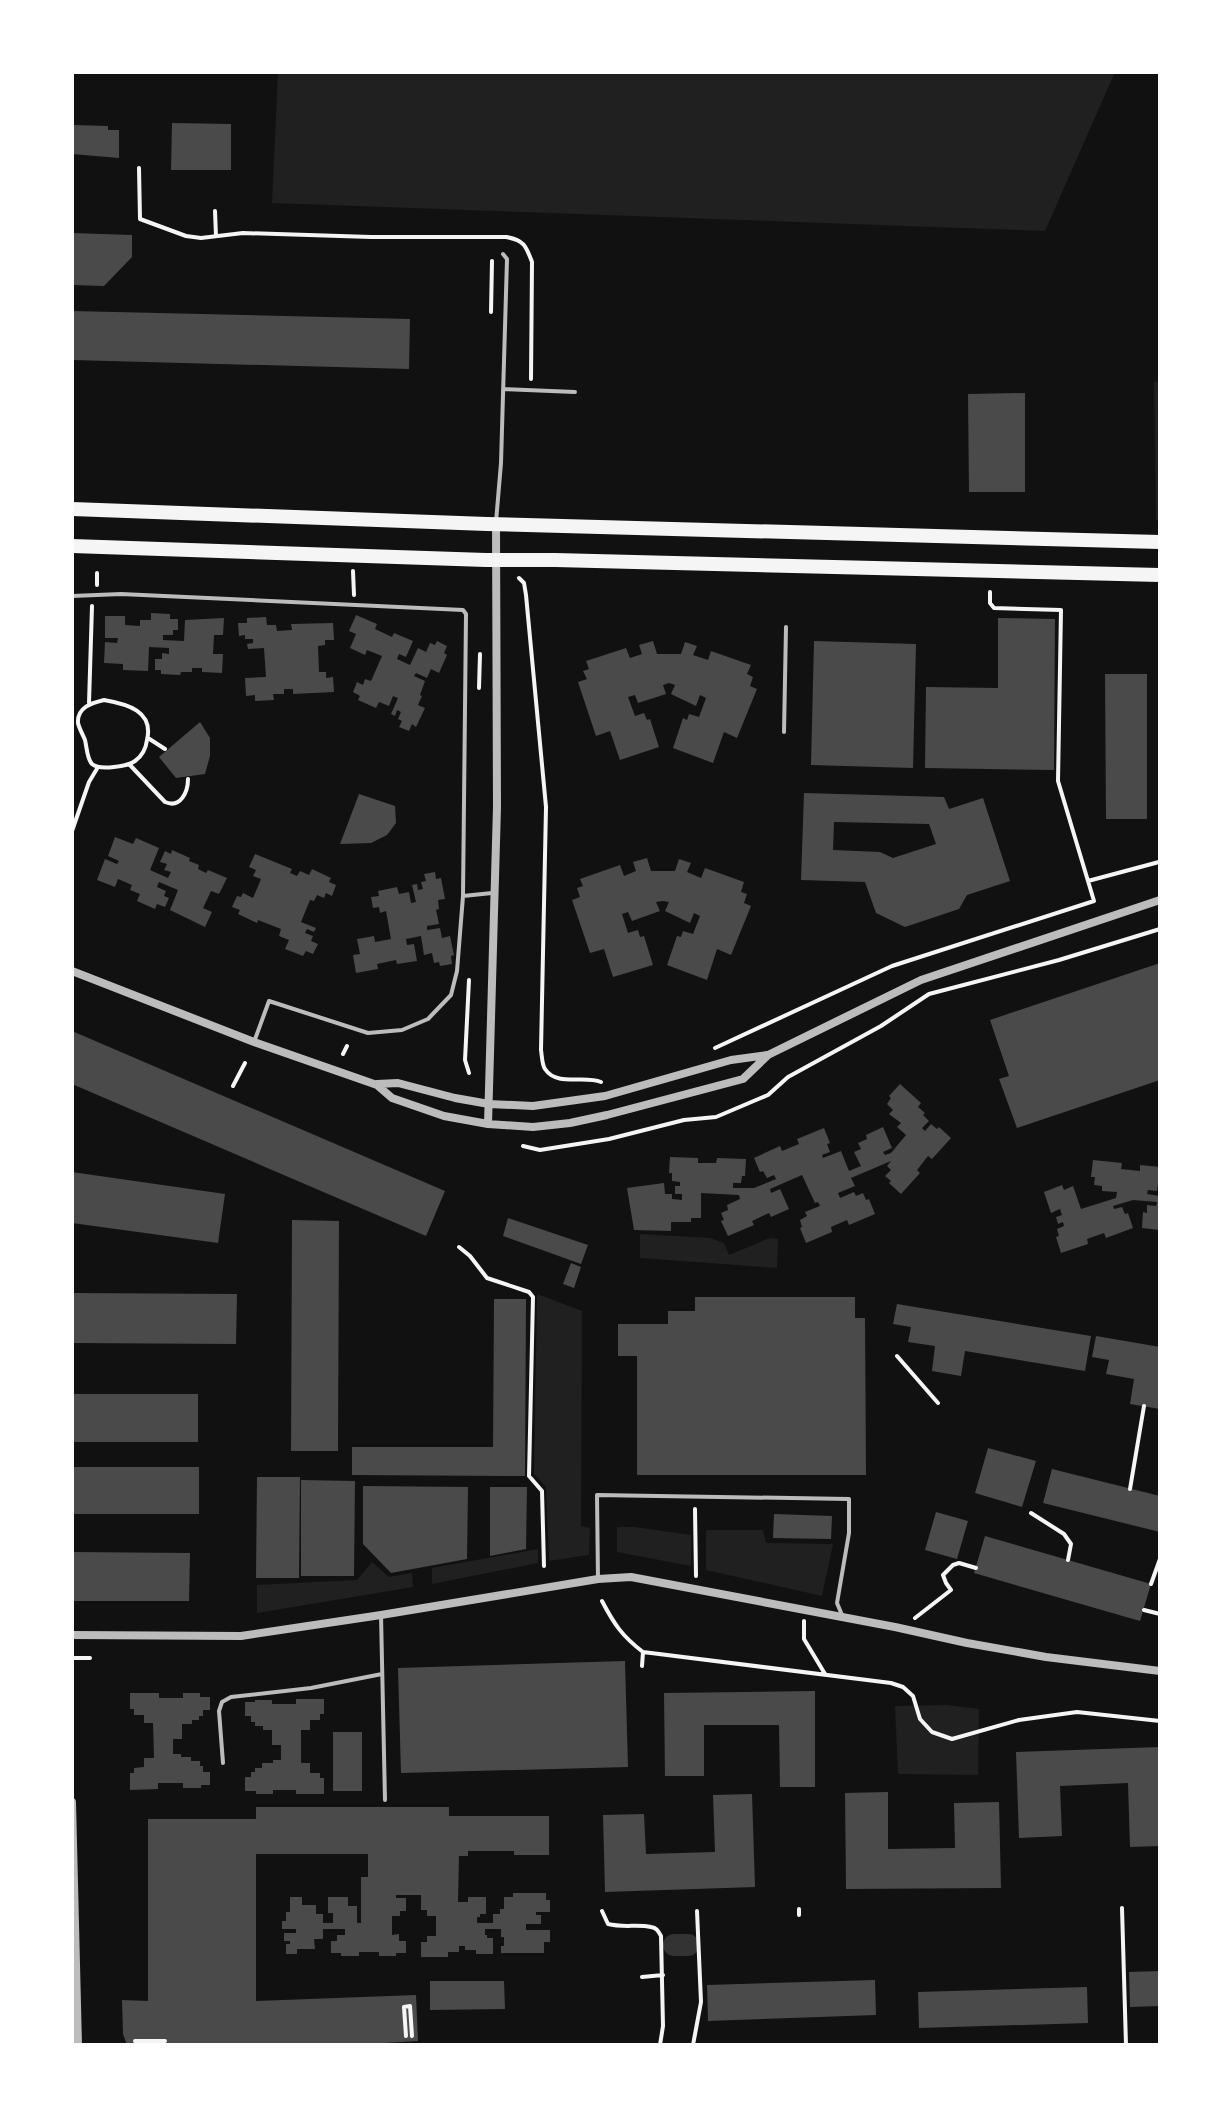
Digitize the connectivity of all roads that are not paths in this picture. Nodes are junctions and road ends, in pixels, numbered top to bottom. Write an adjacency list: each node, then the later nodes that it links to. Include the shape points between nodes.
1 (503, 254): 2 (lane)
2 (503, 389): 3 (lane); 5 (lane)
3 (575, 392)
4 (72, 509): 5 (main road)
5 (496, 524): 6 (main road); 8 (street)
6 (1160, 542)
7 (72, 546): 8 (main road)
8 (496, 560): 9 (main road); 13 (street)
9 (1160, 575)
10 (72, 596): 14 (lane, via 463,610 468,619)
11 (786, 627): 12 (lane)
12 (784, 732)
13 (494, 893): 14 (lane); 20 (street)
14 (463, 896): 17 (lane, via 451,995 428,1019 402,1030 368,1033 269,1001)
15 (1160, 900): 18 (street, via 921,980)
16 (72, 971): 17 (street)
17 (254, 1042): 19 (street)
18 (768, 1055): 20 (street, via 731,1060 605,1096 533,1106); 21 (street, via 743,1079 607,1115 533,1127)
19 (377, 1085): 20 (street, via 398,1083); 21 (street, via 392,1098)
20 (489, 1104): 21 (street)
21 (488, 1124)
22 (598, 1579): 23 (street); 24 (street, via 631,1577); 24 (lane, via 597,1495 849,1499 837,1603)
23 (381, 1615): 25 (street, via 241,1636); 27 (lane)
24 (843, 1618): 26 (street, via 1046,1657)
25 (72, 1635)
26 (1160, 1671)
27 (382, 1674): 28 (lane, via 222,1702); 29 (lane)
28 (223, 1763)
29 (385, 1800)
30 (72, 1802): 31 (street)
31 (72, 1857): 32 (street)
32 (78, 2045)

